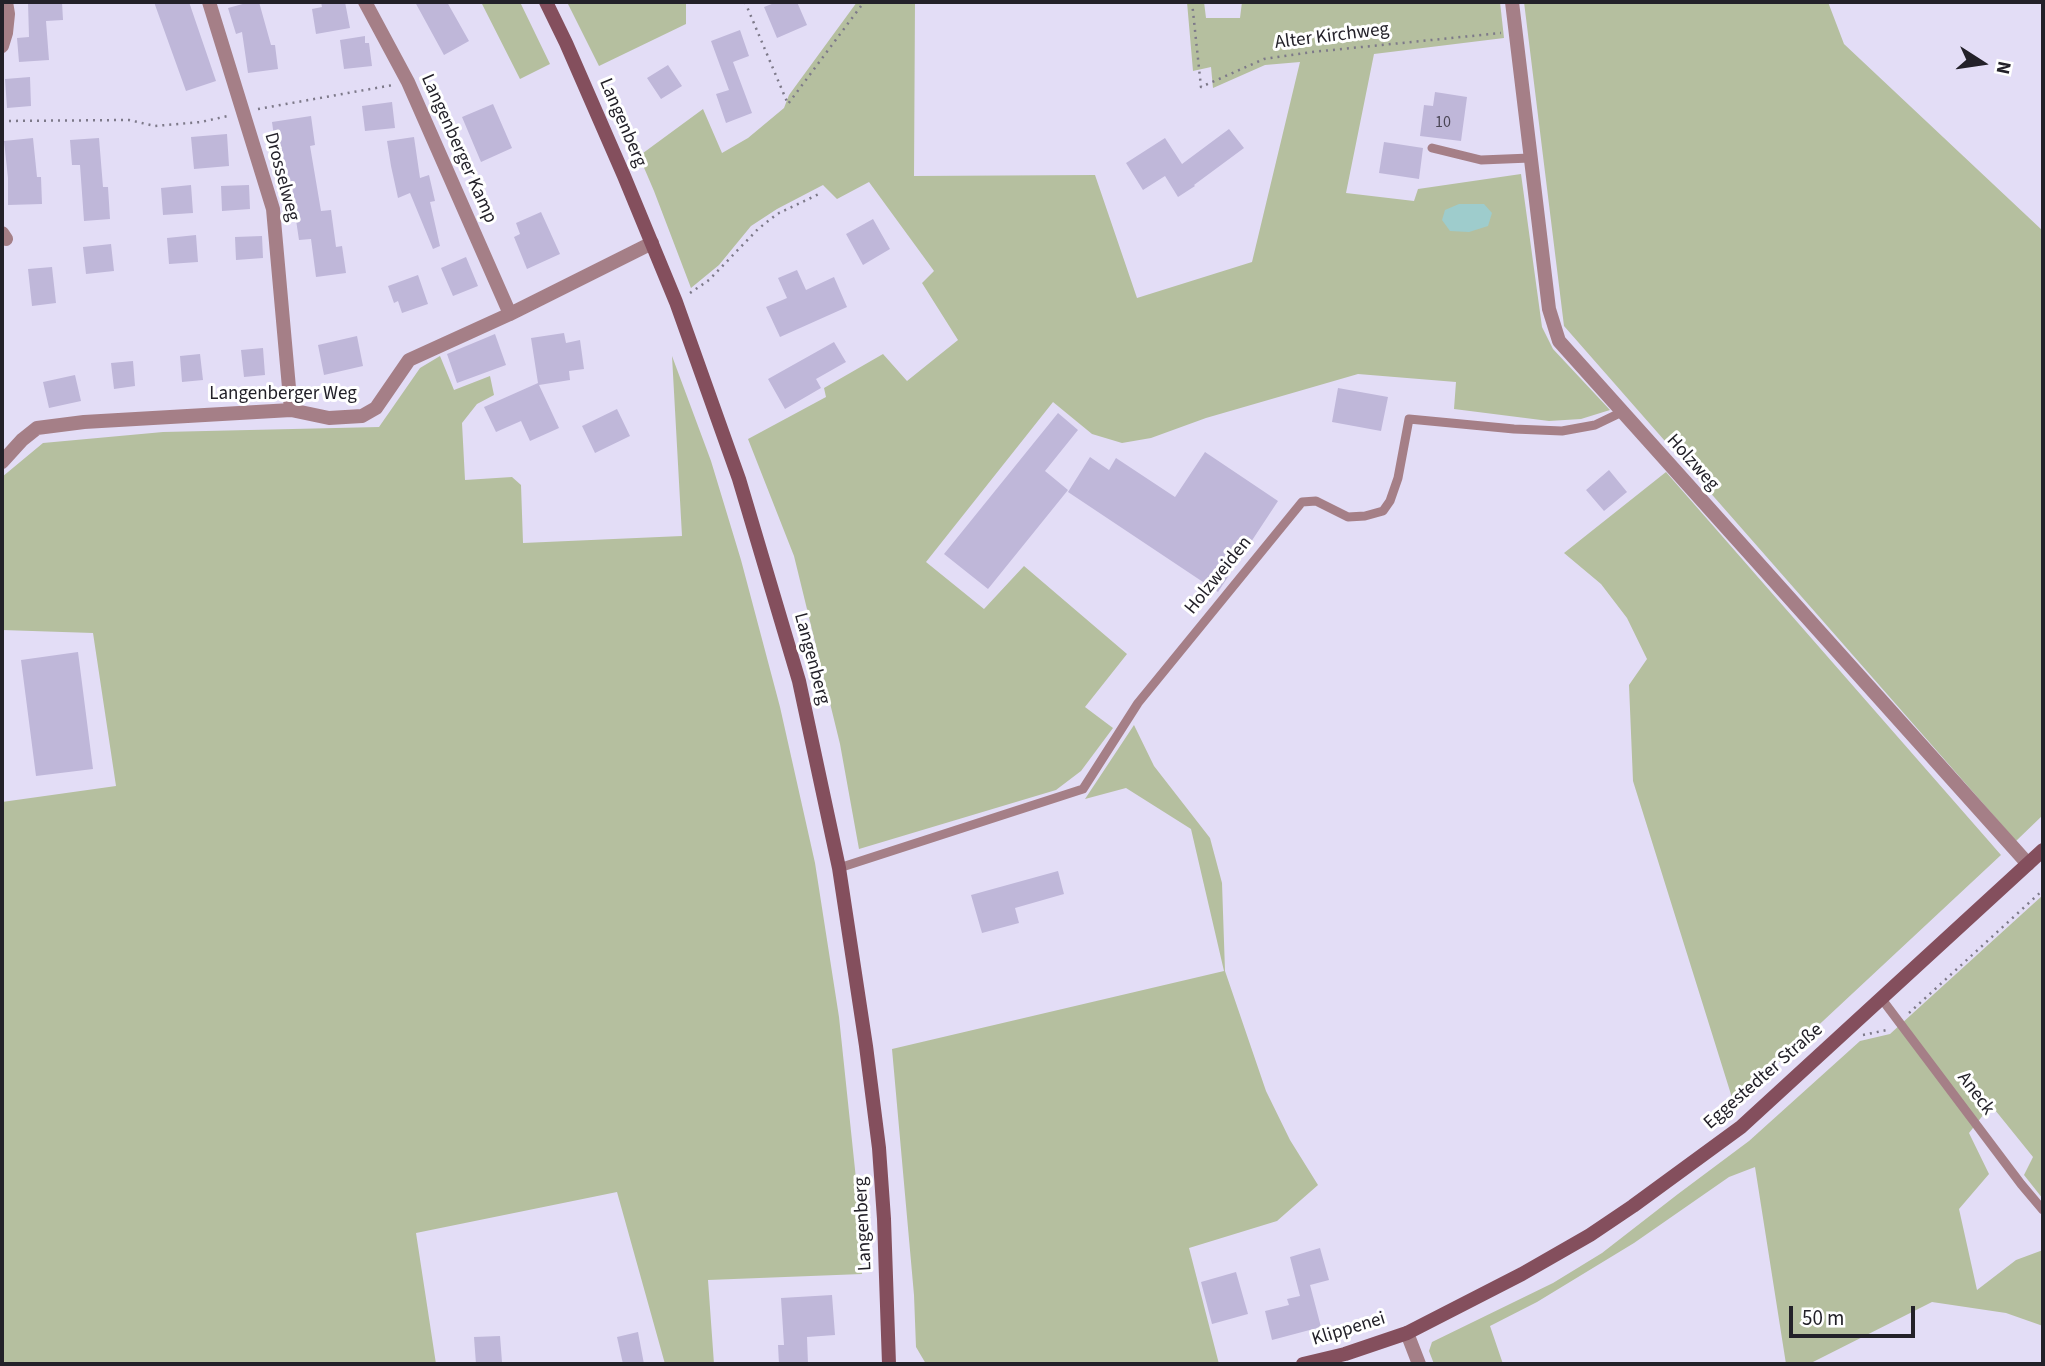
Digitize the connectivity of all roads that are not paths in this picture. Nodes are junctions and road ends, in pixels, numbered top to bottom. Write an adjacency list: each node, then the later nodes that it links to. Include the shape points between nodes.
1 (6, 2): 6 (street)
2 (209, 2): 11 (street, Drosselweg, via 273,209)
3 (365, 2): 10 (street, Langenberger Kamp, via 408,82)
4 (546, 2): 9 (main road, Langenberg)
5 (1512, 2): 8 (street, Holzweg)
6 (2, 46)
7 (1432, 148): 8 (lane, via 1481,160)
8 (1530, 158): 12 (street, Holzweg, via 1549,309 1559,341)
9 (652, 243): 10 (street, Langenberger Weg); 16 (main road, Langenberg, via 739,479 799,681)
10 (510, 314): 11 (street, Langenberger Weg, via 409,360 376,408 362,416 329,418)
11 (291, 410): 13 (street, Langenberger Weg, via 37,428)
12 (1622, 412): 15 (street, Holzweg); 16 (lane, Holzweiden, via 1595,425 1562,431 1409,419 1398,478 1383,511 1348,517 1316,500 1301,502 1138,703 1083,789)
13 (2, 462)
14 (2043, 850): 15 (main road, Eggestedter Straße)
15 (2028, 864): 17 (main road, Eggestedter Straße)
16 (839, 868): 20 (main road, Langenberg, via 879,1148)
17 (1881, 998): 18 (lane, Aneck); 19 (main road, Eggestedter Straße, via 1741,1127 1633,1206 1522,1275)
18 (2043, 1210)
19 (1407, 1333): 21 (main road, Klippenei); 22 (street)
20 (889, 1364)
21 (1303, 1364)
22 (1419, 1364)

